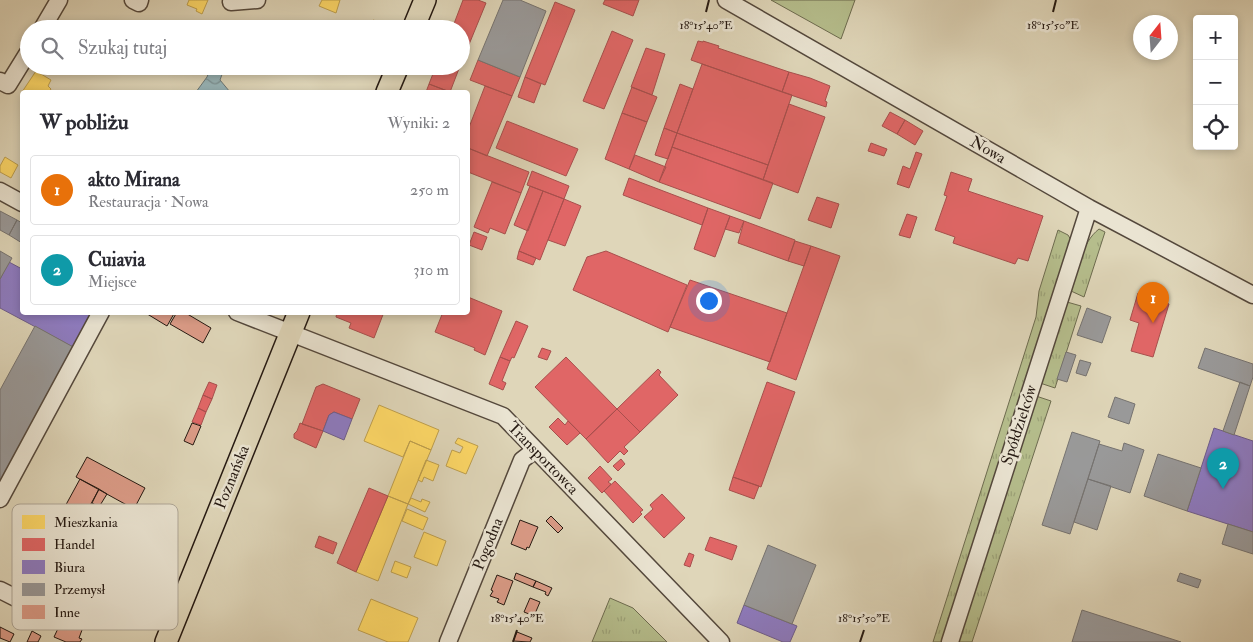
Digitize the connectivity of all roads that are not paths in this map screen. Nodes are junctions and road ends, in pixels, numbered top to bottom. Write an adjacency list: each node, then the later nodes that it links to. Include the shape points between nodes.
1 (60, 0): 8 (street)
2 (133, 0): 3 (street, via 139,3)
3 (140, 0)
4 (257, 0): 7 (street)
5 (425, 0): 9 (main road)
6 (726, 0): 16 (street, Nowa)
7 (231, 2)
8 (48, 20)
9 (417, 20)
10 (20, 66): 12 (street, via 8,85)
11 (395, 75): 13 (main road)
12 (0, 81)
13 (389, 90)
14 (0, 191): 15 (street)
15 (20, 203)
16 (1089, 208): 17 (street, Nowa); 31 (street, Spółdzielców)
17 (1253, 295)
18 (99, 315): 23 (street)
19 (244, 315): 21 (street, Transportowca)
20 (297, 315): 21 (main road, Poznańska)
21 (290, 334): 22 (street, Transportowca, via 503,416); 26 (main road, Poznańska)
22 (535, 450): 29 (street, Pogodna, via 522,460); 30 (street, Transportowca)
23 (0, 499)
24 (0, 590): 25 (street)
25 (12, 596)
26 (178, 612)
27 (171, 630): 28 (main road, Poznańska)
28 (166, 642)
29 (448, 642)
30 (721, 642)
31 (950, 642)

